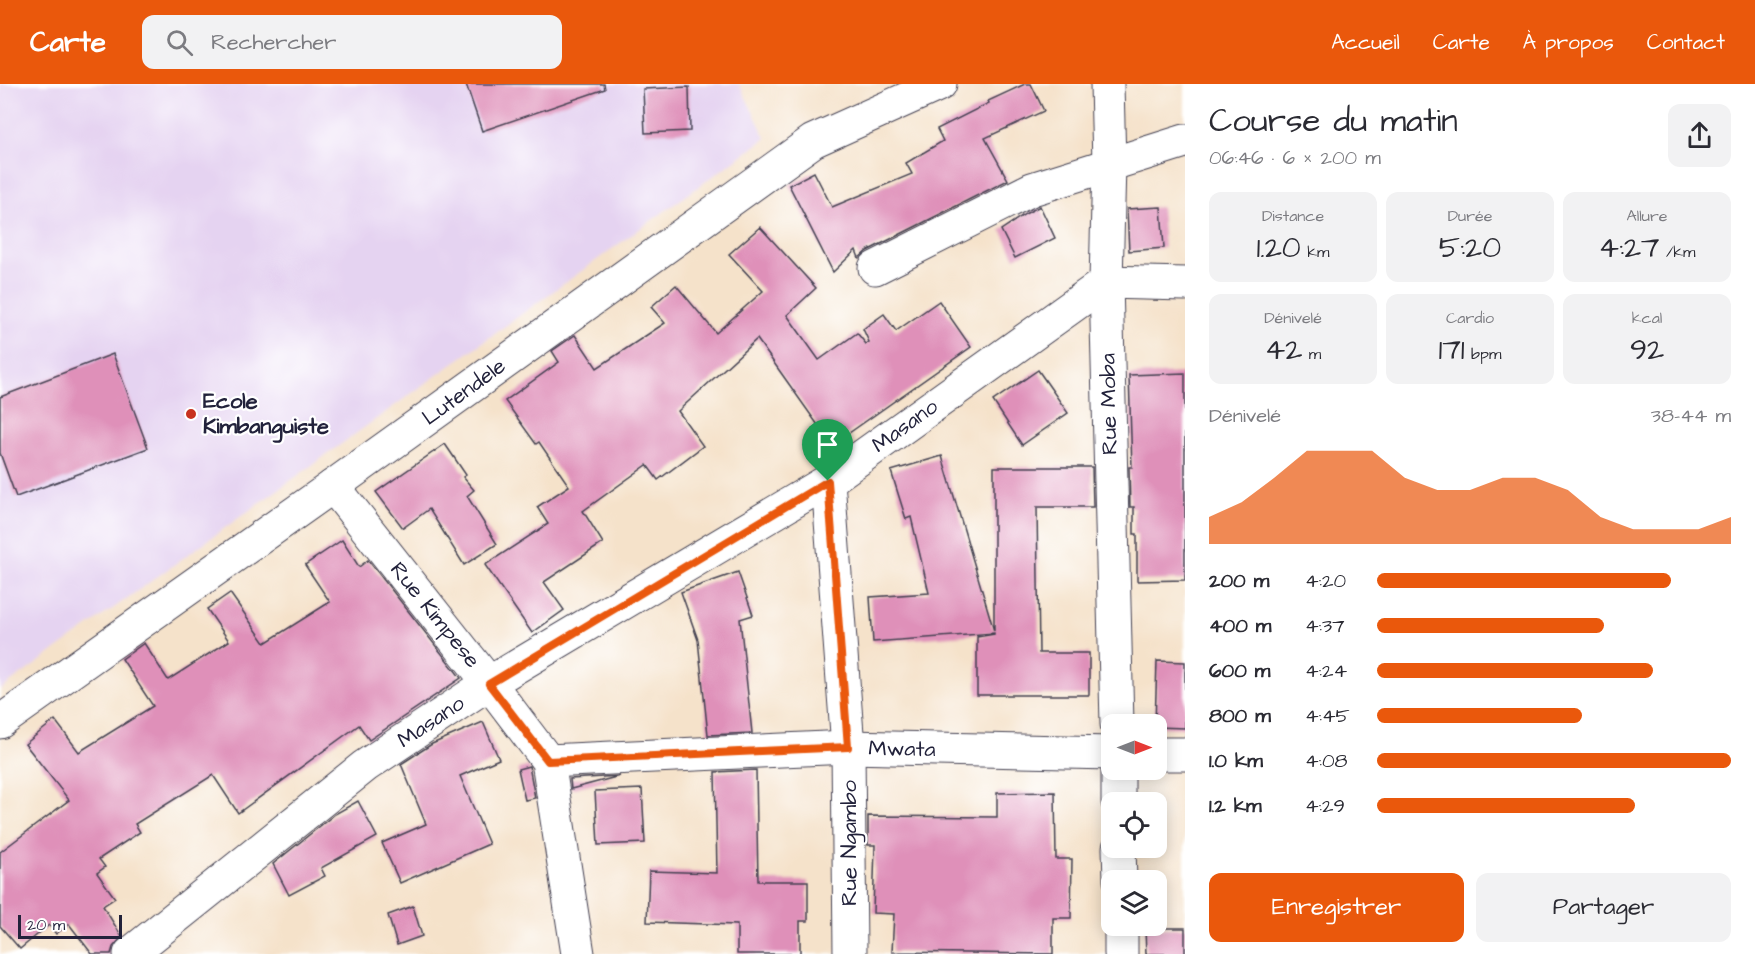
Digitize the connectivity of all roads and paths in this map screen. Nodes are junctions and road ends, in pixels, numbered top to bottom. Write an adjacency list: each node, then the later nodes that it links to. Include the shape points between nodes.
1 (940, 84): 9 (street, Lutendele, via 813,141)
2 (1107, 84): 4 (street, Rue Moba)
3 (1185, 141): 4 (street)
4 (1109, 164): 5 (street, via 1032,189); 6 (street, Rue Moba)
5 (875, 268)
6 (1106, 282): 7 (street); 8 (street, Masano); 11 (street, Rue Moba)
7 (1185, 284)
8 (828, 481): 10 (street, Masano); 13 (street, Rue Ngambo)
9 (333, 486): 10 (street, Rue Kimpese); 12 (street, Lutendele)
10 (489, 684): 17 (street, Rue Kimpese); 19 (street, Masano, via 365,766)
11 (1117, 714)
12 (0, 722)
13 (848, 747): 14 (street, Mwata); 17 (street, Mwata); 21 (street, Rue Ngambo)
14 (1101, 753)
15 (1167, 754): 16 (street)
16 (1185, 754)
17 (548, 761): 20 (street, Rue Kimpese)
18 (1120, 936): 22 (street)
19 (130, 954)
20 (578, 954)
21 (850, 954)
22 (1121, 954)

